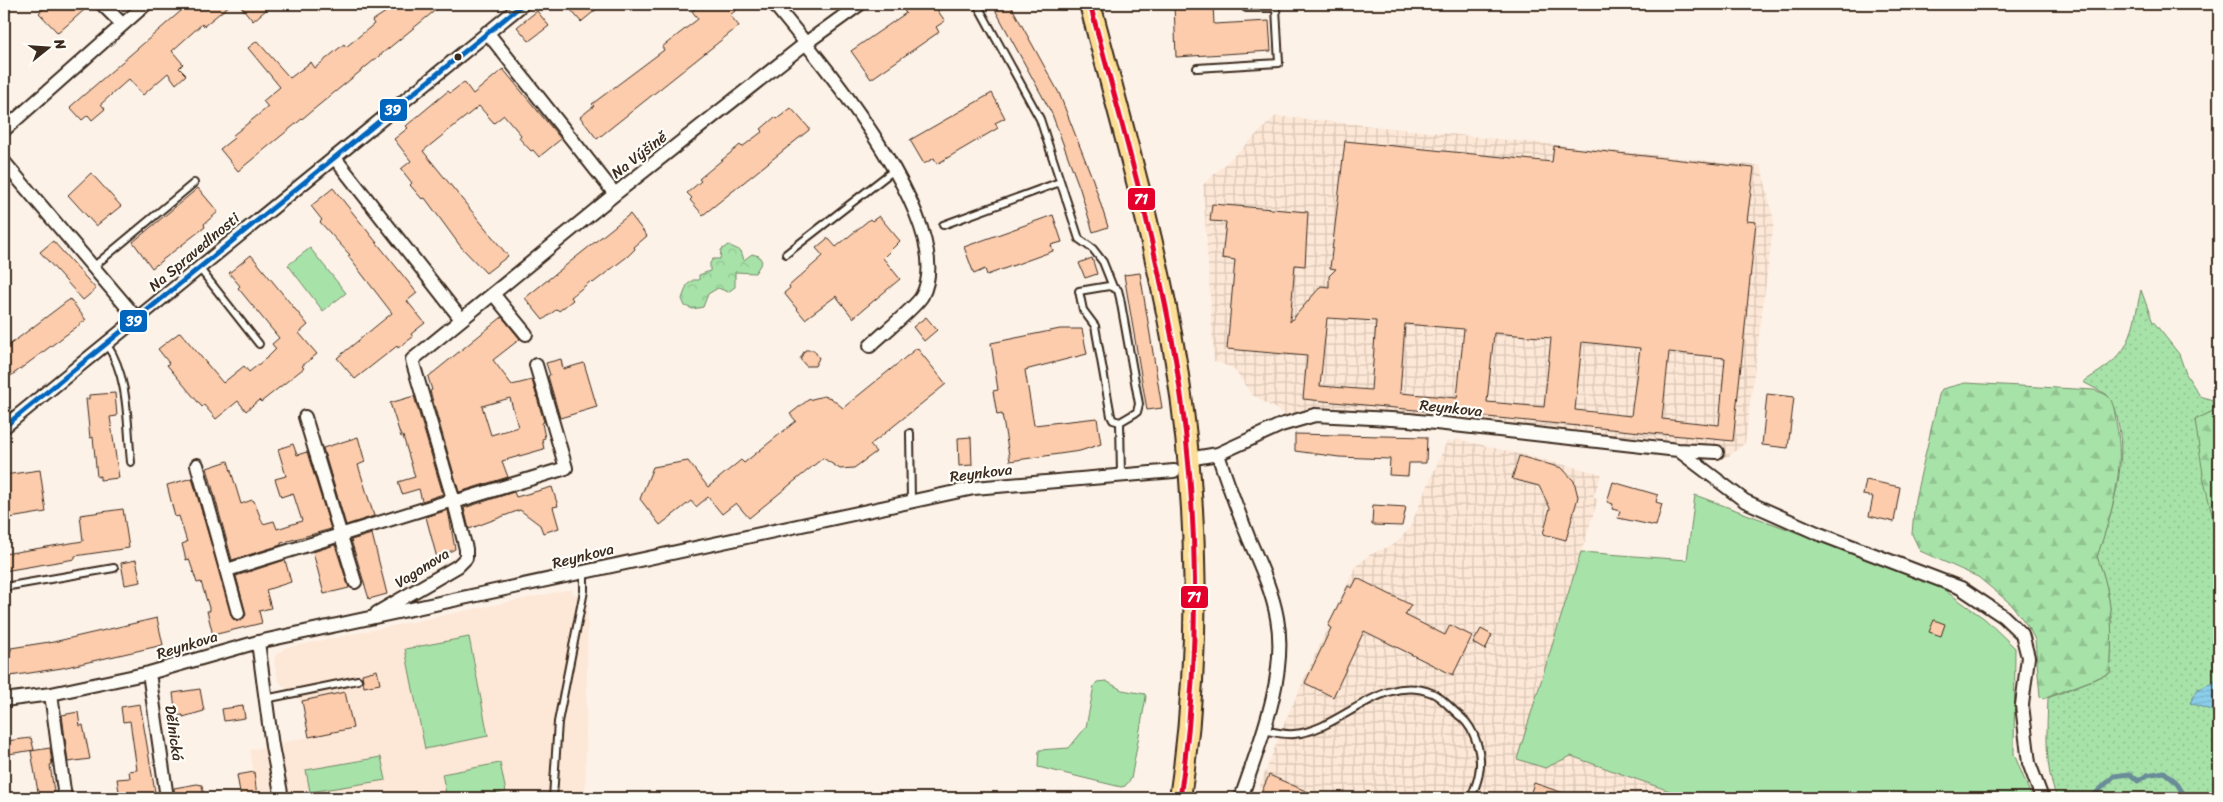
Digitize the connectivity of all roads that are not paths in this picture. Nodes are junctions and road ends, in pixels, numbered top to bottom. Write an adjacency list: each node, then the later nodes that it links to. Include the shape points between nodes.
1 (102, 4): 9 (street)
2 (146, 4): 9 (street)
3 (523, 4): 10 (street, Na Spravedlnosti)
4 (774, 4): 11 (street)
5 (860, 4): 11 (street, Na Výšině)
6 (977, 4): 17 (lane, via 1040,119)
7 (1090, 4): 43 (main road, via 1161,285 1177,369)
8 (1246, 4): 12 (lane, via 1246,8 1276,8 1279,63)
9 (122, 24): 13 (street)
10 (488, 32): 14 (street, Na Spravedlnosti); 19 (street)
11 (806, 43): 16 (street, via 855,108); 19 (street, Na Výšině)
12 (1197, 68)
13 (4, 130)
14 (334, 157): 23 (street, Na Spravedlnosti); 26 (street)
15 (4, 162): 22 (street)
16 (894, 170): 21 (lane); 31 (street, via 914,205 925,234 928,277 922,297)
17 (1060, 182): 20 (lane); 24 (lane, via 1079,239 1108,269)
18 (194, 183): 22 (lane)
19 (615, 194): 25 (street, Na Výšině)
20 (943, 225)
21 (786, 254)
22 (93, 267): 27 (street)
23 (200, 269): 27 (street, Na Spravedlnosti); 29 (lane)
24 (1113, 287): 35 (lane, via 1118,290 1120,298 1139,404 1134,414); 35 (lane, via 1079,291 1083,310 1095,326 1111,416)
25 (494, 295): 26 (street, Na Výšině); 28 (street)
26 (461, 319): 32 (street, Na Výšině)
27 (138, 320): 30 (street, Na Spravedlnosti)
28 (526, 334)
29 (259, 344)
30 (106, 345): 36 (street, Na Spravedlnosti); 41 (lane, via 115,356 121,375)
31 (870, 346)
32 (412, 360): 45 (street, Vagonova)
33 (536, 365): 45 (street, via 566,468)
34 (305, 417): 47 (street)
35 (1120, 422): 44 (lane)
36 (4, 427)
37 (910, 433): 46 (lane)
38 (1678, 450): 39 (street, Reynkova); 40 (street, Reynkova, via 1409,420 1315,415); 69 (street, via 1745,501 1817,533 1961,588 2003,616 2022,634 2028,657 2022,705 2029,763)
39 (1718, 452)
40 (1218, 454): 43 (street, Reynkova); 61 (street, via 1266,579 1278,620 1277,664)
41 (131, 462)
42 (197, 465): 49 (street)
43 (1181, 465): 44 (street, Reynkova); 66 (main road, via 1194,609 1189,716)
44 (1121, 475): 46 (street, Reynkova, via 974,488)
45 (454, 501): 47 (street); 54 (street, Vagonova, via 466,558 458,566)
46 (911, 501): 50 (street, Reynkova)
47 (341, 535): 49 (street); 51 (street)
48 (114, 568): 52 (lane)
49 (227, 570): 53 (street)
50 (584, 574): 54 (street, Reynkova); 65 (lane, via 584,591 558,722)
51 (355, 582)
52 (4, 587)
53 (238, 613)
54 (368, 619): 55 (street, Reynkova)
55 (258, 642): 56 (street, Reynkova); 59 (street)
56 (149, 673): 58 (street, Reynkova); 63 (street, Dělnická)
57 (358, 680): 59 (lane)
58 (51, 694): 60 (street, Reynkova); 62 (street)
59 (265, 699): 64 (street)
60 (4, 700)
61 (1264, 730): 67 (street); 68 (lane, via 1288,735 1303,733 1345,715 1373,698 1396,689 1416,688 1434,694 1467,722 1476,741 1480,771)
62 (65, 798)
63 (167, 798)
64 (282, 798)
65 (553, 798)
66 (1180, 798)
67 (1241, 798)
68 (1471, 798)
69 (2042, 798)

